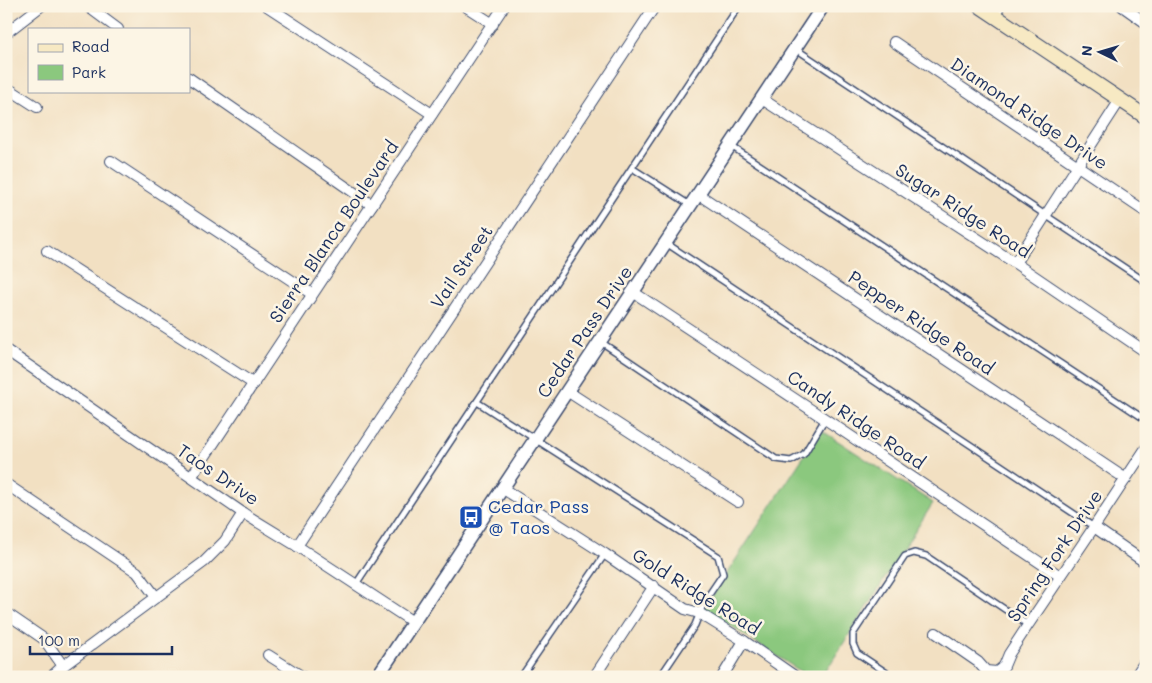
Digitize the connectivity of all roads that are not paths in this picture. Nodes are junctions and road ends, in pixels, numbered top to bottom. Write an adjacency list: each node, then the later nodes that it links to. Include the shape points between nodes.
1 (41, 6): 15 (street)
2 (87, 6): 14 (street)
3 (267, 6): 23 (street)
4 (466, 6): 13 (street)
5 (504, 6): 13 (street, Sierra Blanca Boulevard)
6 (655, 6): 57 (street, Vail Street)
7 (739, 6): 28 (lane)
8 (823, 6): 17 (street, Cedar Pass Drive)
9 (980, 6): 11 (main road)
10 (1122, 6): 12 (street)
11 (997, 11): 21 (main road)
12 (1146, 23)
13 (493, 24): 23 (street, Sierra Blanca Boulevard)
14 (117, 28)
15 (6, 34)
16 (894, 42): 27 (street, Diamond Ridge Drive)
17 (795, 48): 20 (street, Cedar Pass Drive); 33 (lane)
18 (190, 79): 30 (street)
19 (6, 88): 22 (street)
20 (762, 99): 25 (street, Cedar Pass Drive); 36 (street, Sugar Ridge Road)
21 (1120, 100): 24 (main road); 27 (street)
22 (37, 107)
23 (432, 114): 30 (street, Sierra Blanca Boulevard)
24 (1146, 117)
25 (730, 146): 29 (street, Cedar Pass Drive); 47 (lane)
26 (111, 160): 39 (street)
27 (1077, 166): 32 (street, Diamond Ridge Drive); 33 (street)
28 (632, 168): 31 (lane); 45 (lane)
29 (698, 194): 31 (street, Cedar Pass Drive); 51 (street, Pepper Ridge Road)
30 (372, 205): 39 (street, Sierra Blanca Boulevard)
31 (690, 206): 34 (street, Cedar Pass Drive)
32 (1146, 212)
33 (1046, 215): 36 (street); 37 (lane)
34 (666, 243): 38 (street, Cedar Pass Drive); 56 (lane)
35 (47, 250): 43 (street)
36 (1015, 263): 42 (street, Sugar Ridge Road)
37 (1146, 282)
38 (633, 292): 40 (street, Cedar Pass Drive); 46 (street, Candy Ridge Road)
39 (312, 294): 43 (street, Sierra Blanca Boulevard)
40 (600, 341): 44 (street, Cedar Pass Drive); 46 (lane, via 776,460 791,462 804,454)
41 (6, 350): 50 (street, Taos Drive)
42 (1146, 352)
43 (254, 384): 50 (street, Sierra Blanca Boulevard)
44 (567, 391): 48 (street, Cedar Pass Drive); 54 (street)
45 (477, 402): 48 (lane); 61 (lane)
46 (825, 419): 60 (street, Candy Ridge Road)
47 (1146, 420)
48 (534, 439): 53 (street, Cedar Pass Drive); 65 (lane, via 718,556 723,574)
49 (1146, 448): 51 (street, Spring Fork Drive)
50 (192, 476): 55 (street, Taos Drive)
51 (1126, 479): 56 (street, Spring Fork Drive)
52 (6, 484): 63 (street, via 137,572)
53 (502, 488): 58 (street, Gold Ridge Road); 66 (street, Cedar Pass Drive)
54 (738, 502)
55 (244, 512): 57 (street, Taos Drive); 63 (street, via 225,541 204,562)
56 (1094, 527): 59 (street); 60 (street, Spring Fork Drive)
57 (297, 546): 61 (street, Taos Drive)
58 (605, 554): 62 (street, Gold Ridge Road); 78 (lane)
59 (1146, 563)
60 (1060, 576): 67 (street, Spring Fork Drive)
61 (356, 584): 66 (street, Taos Drive)
62 (654, 586): 65 (street, Gold Ridge Road, via 685,609); 79 (street)
63 (156, 597): 72 (street)
64 (6, 613): 72 (street, via 44,639)
65 (699, 613): 69 (street, Gold Ridge Road); 80 (lane, via 695,625)
66 (413, 622): 77 (street, Cedar Pass Drive)
67 (1028, 625): 73 (street, Spring Fork Drive, via 1004,666 997,672); 82 (lane, via 926,556 914,553 905,556 854,634 853,644 857,653)
68 (936, 633): 73 (street, via 978,662)
69 (744, 641): 74 (street, Gold Ridge Road); 81 (street)
70 (268, 655): 76 (street)
71 (1146, 660): 83 (street)
72 (63, 666): 75 (street)
73 (985, 674)
74 (791, 675)
75 (51, 677)
76 (303, 677)
77 (377, 677)
78 (521, 677)
79 (594, 677)
80 (660, 677)
81 (722, 677)
82 (893, 677)
83 (1135, 677)

